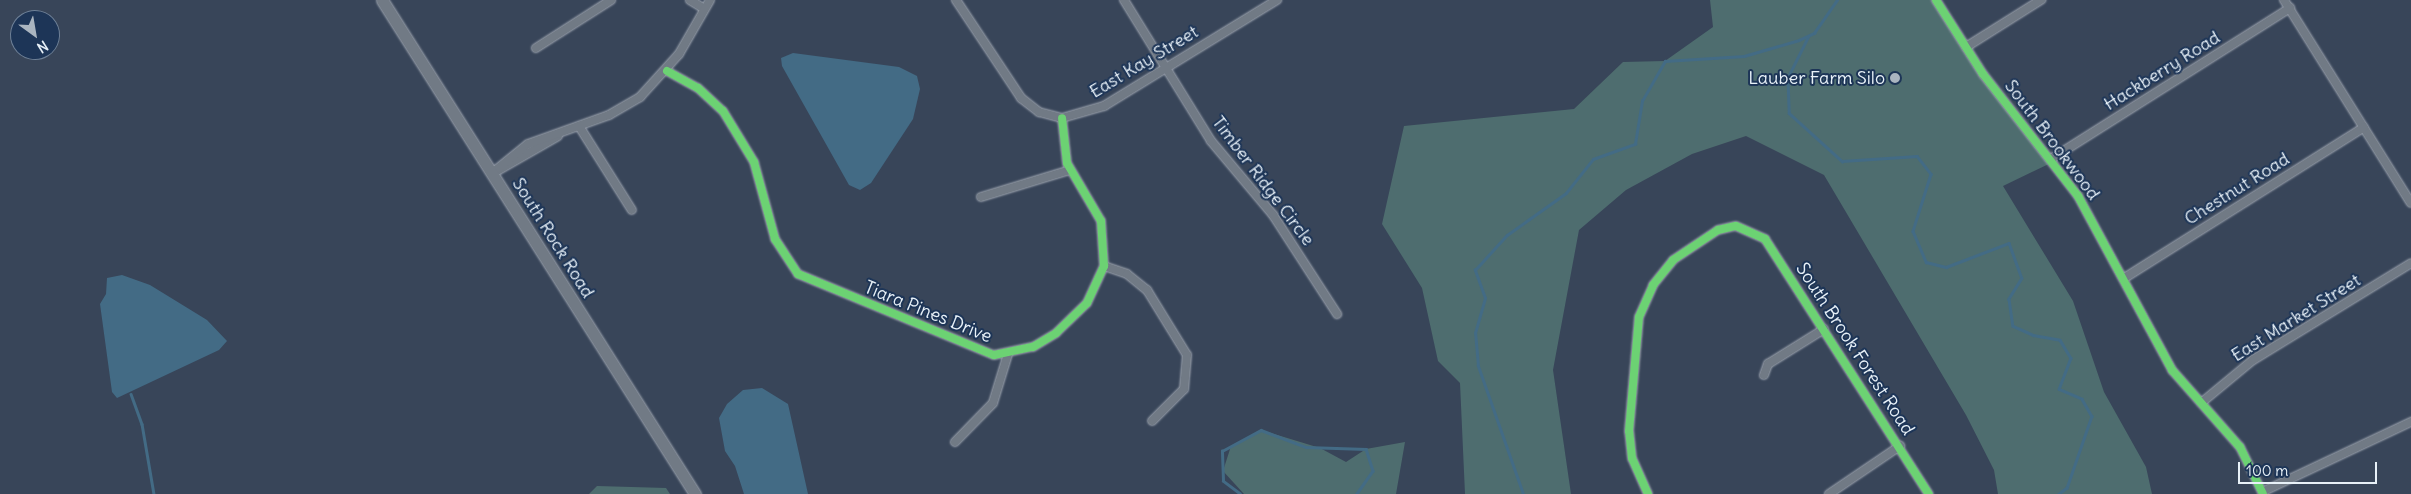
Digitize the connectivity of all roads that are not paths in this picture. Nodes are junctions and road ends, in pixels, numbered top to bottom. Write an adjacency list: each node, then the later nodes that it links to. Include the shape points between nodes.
1 (382, 0): 22 (main road, South Rock Road)
2 (611, 0): 14 (street)
3 (690, 0): 11 (street)
4 (710, 0): 11 (street)
5 (956, 0): 17 (street, via 1021,98 1039,112)
6 (1124, 0): 15 (street, Timber Ridge Circle)
7 (1277, 0): 15 (street, East Kay Street)
8 (1936, 0): 13 (street, South Brookwood)
9 (2041, 0): 13 (street)
10 (2284, 0): 12 (street)
11 (703, 8): 16 (street)
12 (2290, 8): 19 (street); 20 (street, Hackberry Road)
13 (1966, 47): 20 (street, South Brookwood)
14 (536, 48)
15 (1166, 67): 17 (street, East Kay Street, via 1104,106); 29 (street, Timber Ridge Circle, via 1211,140 1278,221)
16 (667, 70): 18 (street, via 624,108); 31 (street, Tiara Pines Drive, via 698,88 723,111 754,162 776,239 798,274 931,327 973,350)
17 (1062, 118): 21 (street, Tiara Pines Drive, via 1063,149)
18 (579, 126): 22 (street); 25 (street)
19 (2364, 127): 24 (street); 28 (street, Chestnut Road)
20 (2051, 159): 28 (street, South Brookwood)
21 (1070, 170): 23 (street); 27 (street, Tiara Pines Drive, via 1100,221)
22 (492, 173): 39 (main road, South Rock Road)
23 (981, 197)
24 (2411, 203)
25 (632, 210)
26 (2411, 263): 33 (street, East Market Street, via 2253,360)
27 (1104, 266): 31 (street, Tiara Pines Drive, via 1094,292 1074,318 1046,340); 34 (street, via 1127,274 1147,290 1187,355 1184,389)
28 (2126, 277): 33 (street, South Brookwood, via 2161,351)
29 (1337, 314)
30 (1824, 329): 32 (street, via 1768,364); 37 (street, South Brook Forest Road); 40 (street, South Brook Forest Road, via 1765,239 1747,228 1718,230 1673,260 1645,301 1629,431 1632,458)
31 (1008, 354): 36 (street, via 1000,387 985,415)
32 (1764, 375)
33 (2202, 403): 38 (street, South Brookwood, via 2240,448)
34 (1152, 421)
35 (2411, 422): 38 (street)
36 (955, 442)
37 (1900, 446): 41 (street); 42 (street, South Brook Forest Road)
38 (2262, 493)
39 (695, 494)
40 (1648, 494)
41 (1829, 494)
42 (1929, 494)

